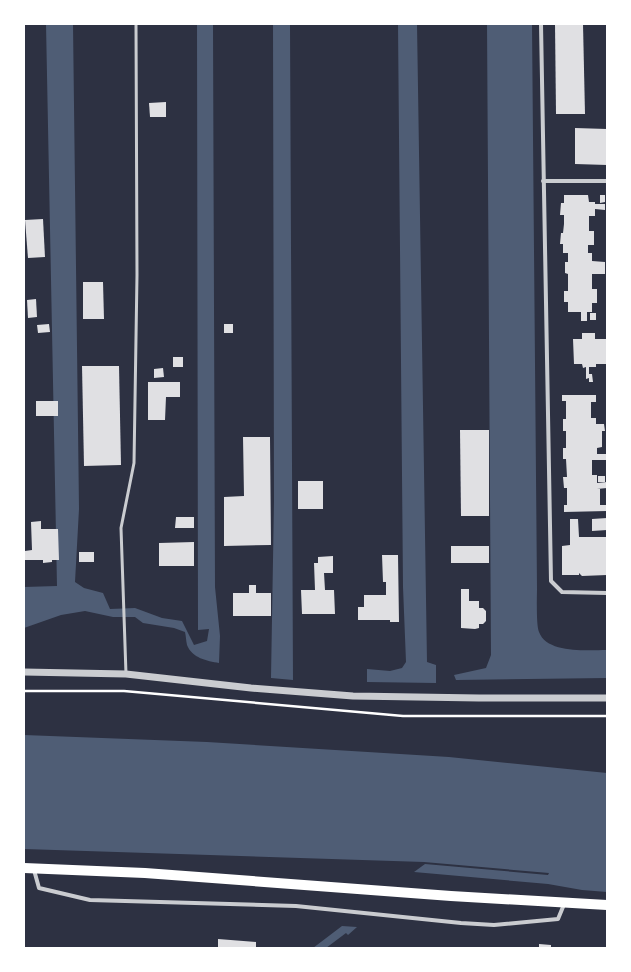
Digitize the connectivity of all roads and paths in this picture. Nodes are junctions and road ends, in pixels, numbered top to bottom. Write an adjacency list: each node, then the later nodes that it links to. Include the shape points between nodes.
1 (136, 24): 7 (lane, via 137,275 134,463 121,528)
2 (541, 24): 3 (street)
3 (543, 181): 4 (street); 5 (street, via 551,581 562,592)
4 (607, 181)
5 (607, 593)
6 (24, 672): 7 (street)
7 (126, 674): 8 (street, via 353,696)
8 (607, 698)
9 (29, 869): 10 (main road, via 145,873); 10 (street, via 39,888 90,900 296,906 461,923 494,925 558,919)
10 (565, 902): 11 (main road)
11 (607, 905)

